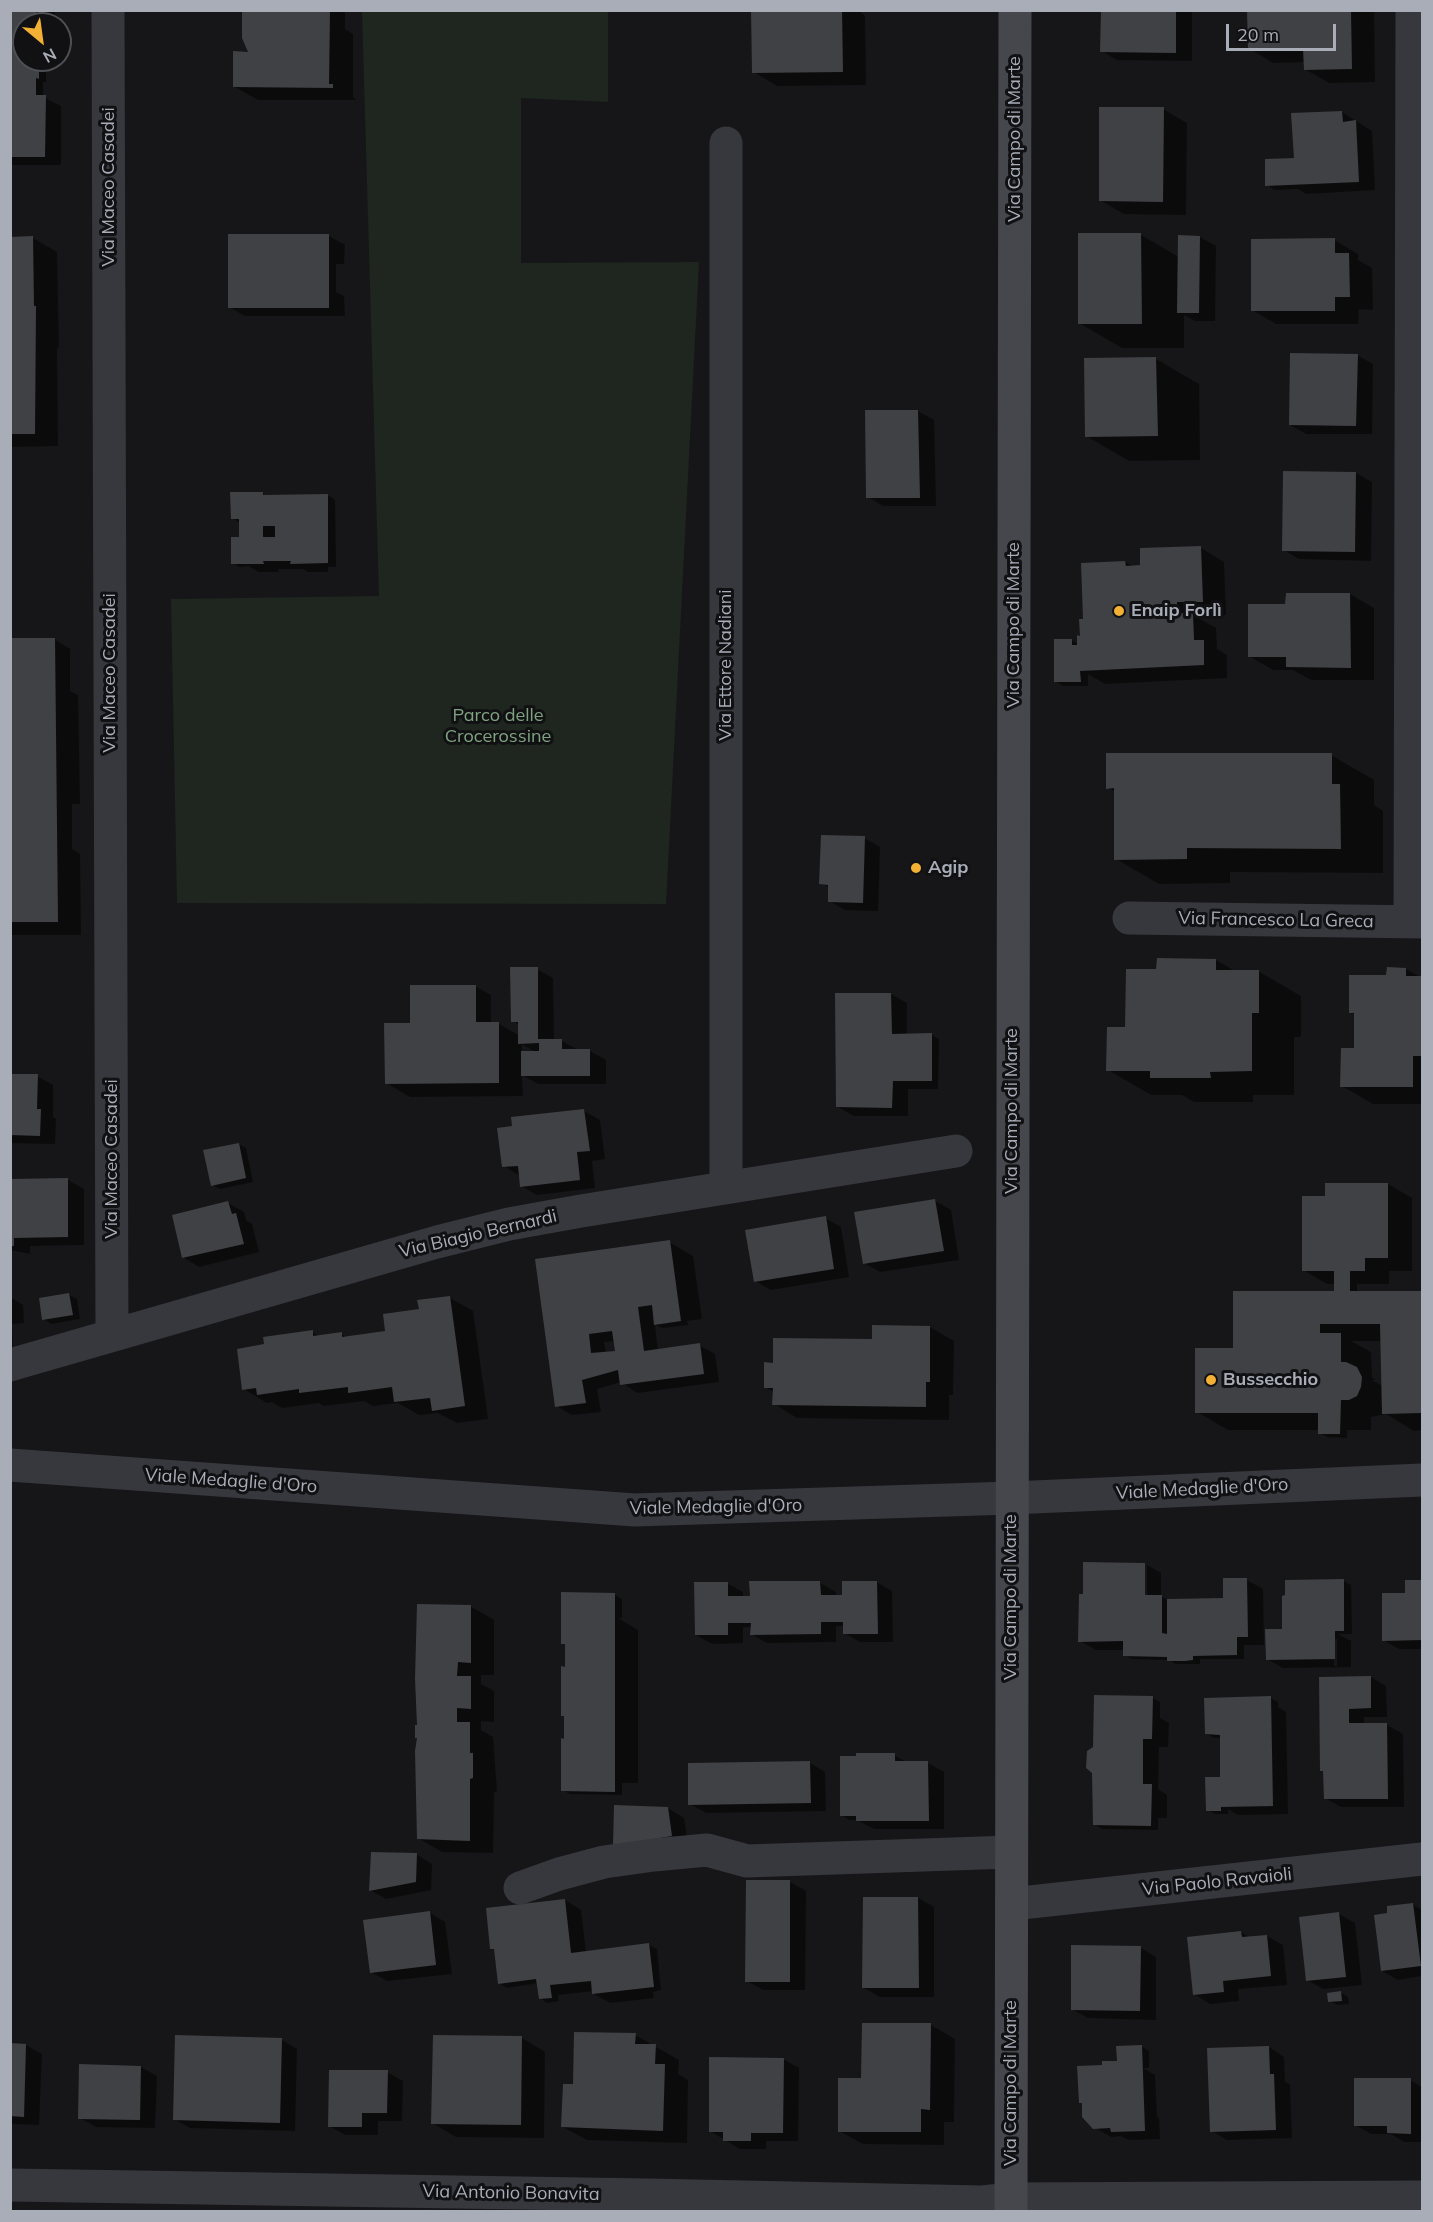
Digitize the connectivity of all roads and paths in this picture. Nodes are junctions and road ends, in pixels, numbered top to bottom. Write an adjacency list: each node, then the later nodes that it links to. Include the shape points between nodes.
1 (108, 10): 10 (street, Via Maceo Casadei)
2 (1015, 10): 14 (main road, Via Campo di Marte)
3 (1412, 10): 4 (street)
4 (1417, 45): 7 (street)
5 (726, 143): 9 (street, Via Ettore Nadiani)
6 (1129, 918): 7 (street, Via Francesco La Greca)
7 (1416, 922)
8 (956, 1151): 9 (street, Via Biagio Bernardi)
9 (726, 1188): 10 (street, Via Biagio Bernardi, via 499,1227)
10 (112, 1335): 11 (street, Via Biagio Bernardi)
11 (10, 1365)
12 (10, 1465): 14 (street, Viale Medaglie d'Oro, via 635,1510)
13 (1422, 1480): 14 (street, Viale Medaglie d'Oro)
14 (1011, 1498): 15 (main road, Via Campo di Marte)
15 (1011, 1852): 17 (street, via 747,1861 707,1850 604,1862); 18 (main road, Via Campo di Marte)
16 (1422, 1859): 18 (street, Via Paolo Ravaioli)
17 (520, 1888)
18 (1012, 1904): 23 (main road, Via Campo di Marte)
19 (13, 2192): 21 (street, Via Antonio Bonavita)
20 (1422, 2197): 23 (street, Via Antonio Bonavita)
21 (216, 2201): 22 (street, Via Antonio Bonavita)
22 (649, 2203): 23 (street, Via Antonio Bonavita)
23 (1011, 2205)

